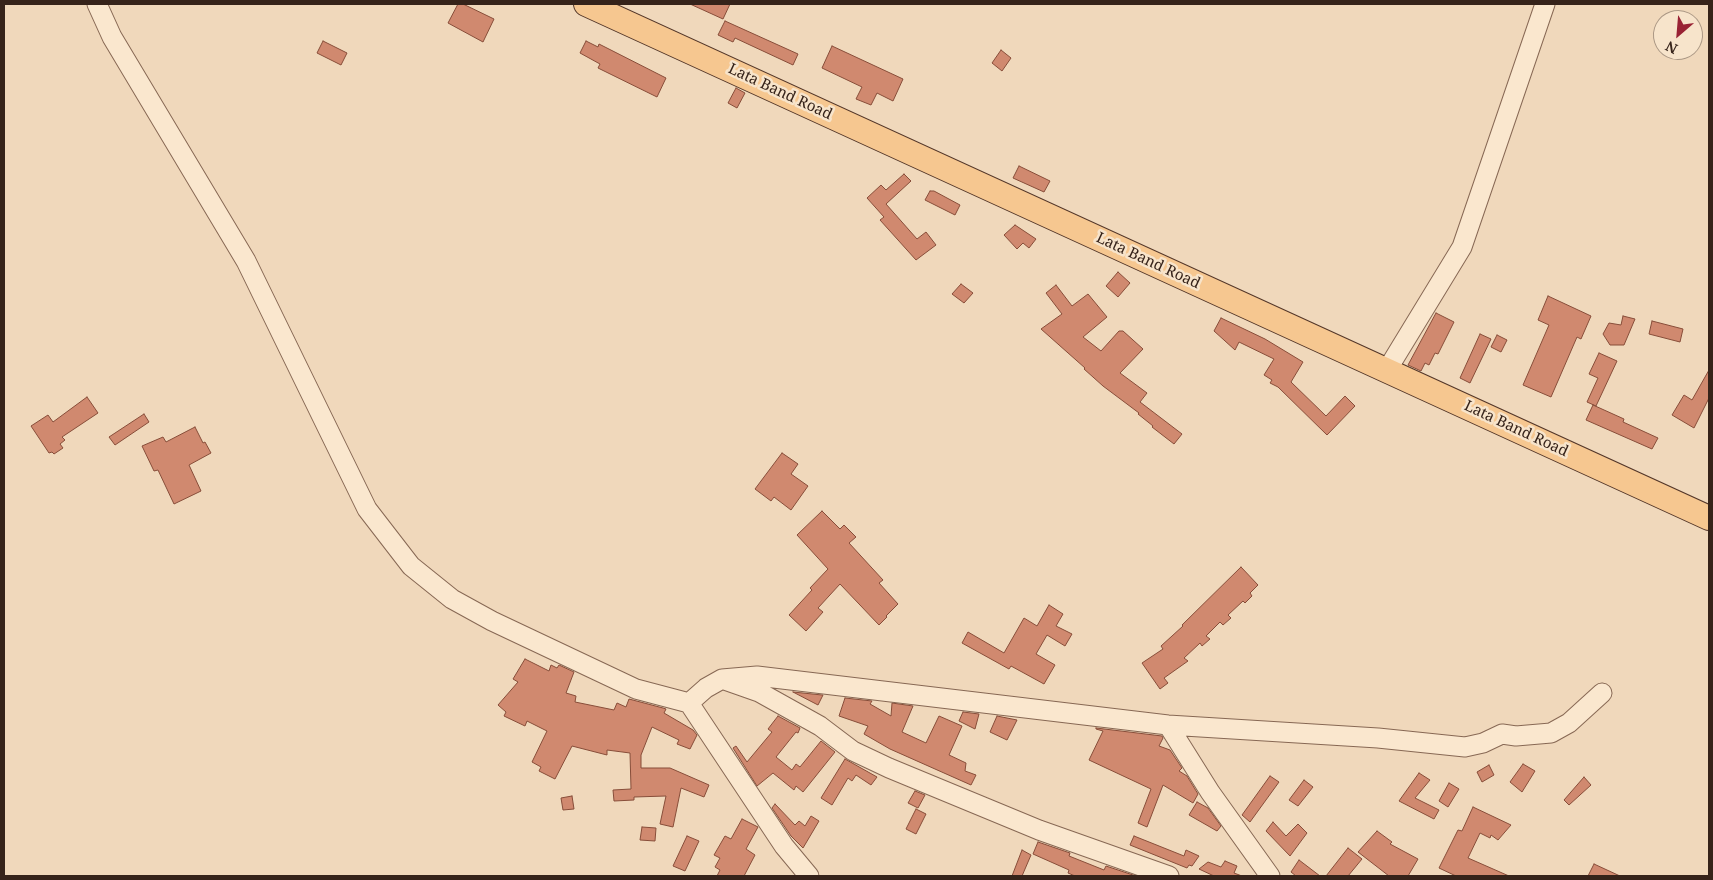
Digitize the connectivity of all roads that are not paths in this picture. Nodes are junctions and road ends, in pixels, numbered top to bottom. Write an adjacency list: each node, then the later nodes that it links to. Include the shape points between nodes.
1 (97, 4): 8 (street, via 112,37 246,261 367,509 411,566 452,599 492,621 636,689)
2 (586, 4): 4 (main road, Lata Band Road)
3 (1545, 4): 4 (street, via 1462,247)
4 (1387, 370): 5 (main road, Lata Band Road)
5 (1709, 518)
6 (722, 679): 8 (street); 9 (street, via 757,676); 11 (street, via 758,692 820,726 853,751 889,768 1039,830)
7 (1602, 693): 9 (street, via 1569,723 1551,733 1502,734 1465,747 1378,738)
8 (689, 703): 10 (street, via 784,846)
9 (1168, 725): 12 (street, via 1210,792)
10 (809, 876)
11 (1169, 876)
12 (1270, 876)

